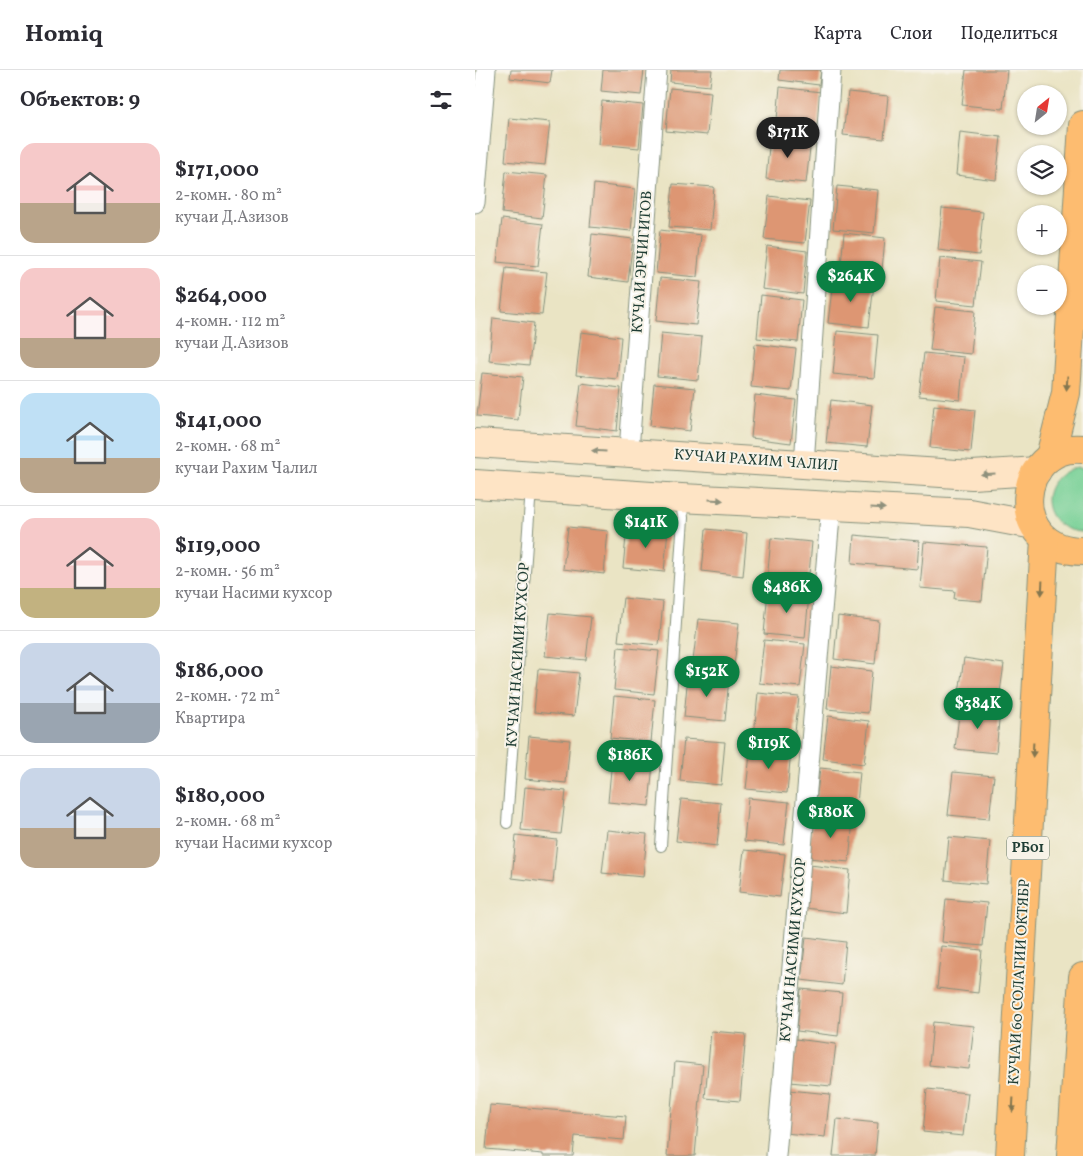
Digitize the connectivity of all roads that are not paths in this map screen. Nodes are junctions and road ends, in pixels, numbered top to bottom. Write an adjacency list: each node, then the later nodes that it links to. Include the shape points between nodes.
1 (486, 70): 5 (street)
2 (657, 70): 8 (street, КУЧАИ ЭРЧИГИТОВ)
3 (831, 70): 9 (street)
4 (1083, 125): 10 (highway, РБ01, one-way to 10, via 1066,392)
5 (475, 204)
6 (475, 443): 8 (main road, КУЧАИ РАХИМ ЧАЛИЛ, one-way to 6)
7 (1083, 449): 10 (highway, via 1065,451)
8 (627, 453): 9 (main road, КУЧАИ РАХИМ ЧАЛИЛ)
9 (804, 464): 10 (main road, КУЧАИ РАХИМ ЧАЛИЛ, one-way to 9, via 972,475)
10 (1043, 464): 15 (highway, РБ01, via 1030,484 1027,498 1029,512)
11 (475, 484): 12 (main road)
12 (531, 487): 13 (main road); 17 (lane, КУЧАИ НАСИМИ КУХСОР)
13 (681, 498): 14 (main road, one-way to 14); 18 (lane, via 683,518)
14 (831, 505): 15 (main road, one-way to 15, via 969,513); 20 (street, КУЧАИ НАСИМИ КУХСОР)
15 (1039, 532): 16 (highway, via 1057,547); 21 (highway, КУЧАИ 60 СОЛАГИИ ОКТЯБР / РБ01, one-way to 21)
16 (1083, 551)
17 (507, 823)
18 (661, 846)
19 (1083, 977): 22 (highway)
20 (776, 1156)
21 (1010, 1156)
22 (1071, 1156)

